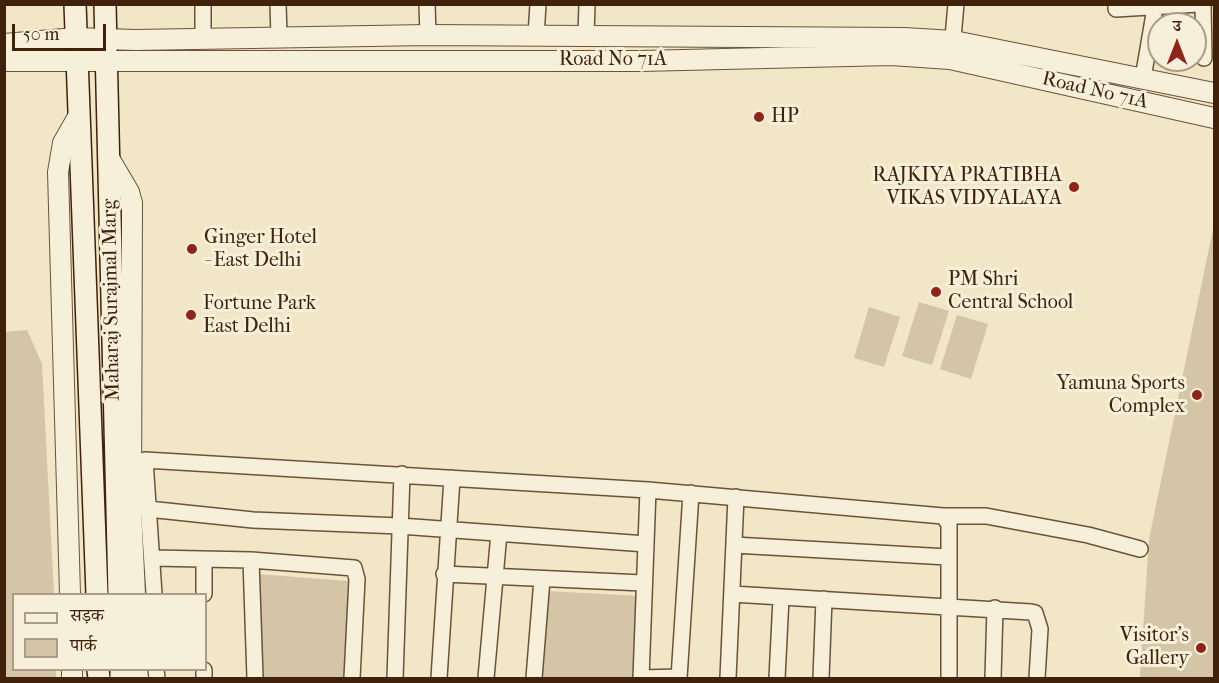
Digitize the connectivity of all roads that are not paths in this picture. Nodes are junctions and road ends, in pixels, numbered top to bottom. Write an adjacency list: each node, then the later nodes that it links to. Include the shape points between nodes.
1 (75, 4): 17 (main road, Maharaj Surajmal Marg)
2 (105, 4): 18 (main road, Maharaj Surajmal Marg)
3 (203, 4): 16 (street)
4 (278, 4): 13 (street)
5 (427, 4): 12 (street)
6 (538, 4): 14 (street)
7 (587, 4): 15 (street)
8 (956, 4): 20 (street)
9 (1116, 4): 11 (street, via 1116,9)
10 (1201, 4): 11 (street)
11 (1155, 8): 24 (street)
12 (428, 35): 13 (street, Road No 71A); 14 (street, Road No 71A)
13 (279, 36): 16 (street, Road No 71A)
14 (536, 36): 15 (street, Road No 71A)
15 (586, 36): 20 (street, Road No 71A)
16 (203, 37): 18 (street, Road No 71A)
17 (76, 38): 18 (street, Road No 71A); 19 (street, Road No 71A); 23 (main road, Maharaj Surajmal Marg)
18 (106, 39): 22 (main road, Maharaj Surajmal Marg)
19 (4, 44)
20 (952, 50): 22 (street, Road No 71A, via 641,61); 24 (street, Road No 71A); 27 (street, Road No 71A)
21 (4, 61): 23 (street, Road No 71A)
22 (106, 61): 23 (street, Road No 71A); 33 (main road, Maharaj Surajmal Marg)
23 (78, 62): 26 (main road, Maharaj Surajmal Marg)
24 (1143, 78): 25 (street, Road No 71A)
25 (1215, 93)
26 (79, 115): 49 (street, via 63,143 57,172); 50 (main road, Maharaj Surajmal Marg)
27 (1215, 118)
28 (402, 474): 29 (street); 33 (street, via 145,460); 35 (street)
29 (452, 478): 30 (street); 36 (street)
30 (648, 490): 31 (street); 38 (street)
31 (691, 493): 32 (street); 67 (street)
32 (736, 497): 34 (street); 39 (street)
33 (132, 509): 35 (street, via 253,520); 42 (street); 51 (main road, Maharaj Surajmal Marg); 52 (street)
34 (943, 516): 40 (street, via 986,516); 41 (street, via 949,524)
35 (400, 526): 36 (street); 62 (street)
36 (448, 530): 37 (street); 45 (street)
37 (499, 533): 38 (street); 46 (street)
38 (646, 544): 48 (street)
39 (734, 545): 41 (street); 55 (street)
40 (1140, 549)
41 (948, 557): 58 (street)
42 (153, 558): 43 (street); 53 (street)
43 (204, 560): 44 (street); 54 (street)
44 (251, 560): 60 (street); 61 (street, via 354,568 357,579)
45 (444, 574): 46 (street); 63 (street)
46 (494, 576): 47 (street); 64 (street)
47 (542, 579): 48 (street); 65 (street)
48 (643, 583): 66 (street)
49 (70, 593)
50 (97, 593)
51 (119, 593)
52 (135, 593)
53 (154, 593)
54 (204, 593)
55 (732, 594): 56 (street); 68 (street)
56 (782, 598): 57 (street); 69 (street)
57 (824, 599): 58 (street); 70 (street)
58 (950, 607): 59 (street); 71 (street)
59 (995, 608): 72 (street); 73 (street, via 1035,614 1040,629)
60 (255, 678)
61 (352, 678)
62 (395, 678)
63 (439, 678)
64 (486, 678)
65 (534, 678)
66 (641, 678): 67 (street)
67 (679, 678)
68 (728, 678)
69 (777, 678)
70 (821, 678)
71 (949, 678)
72 (993, 678)
73 (1037, 678)

